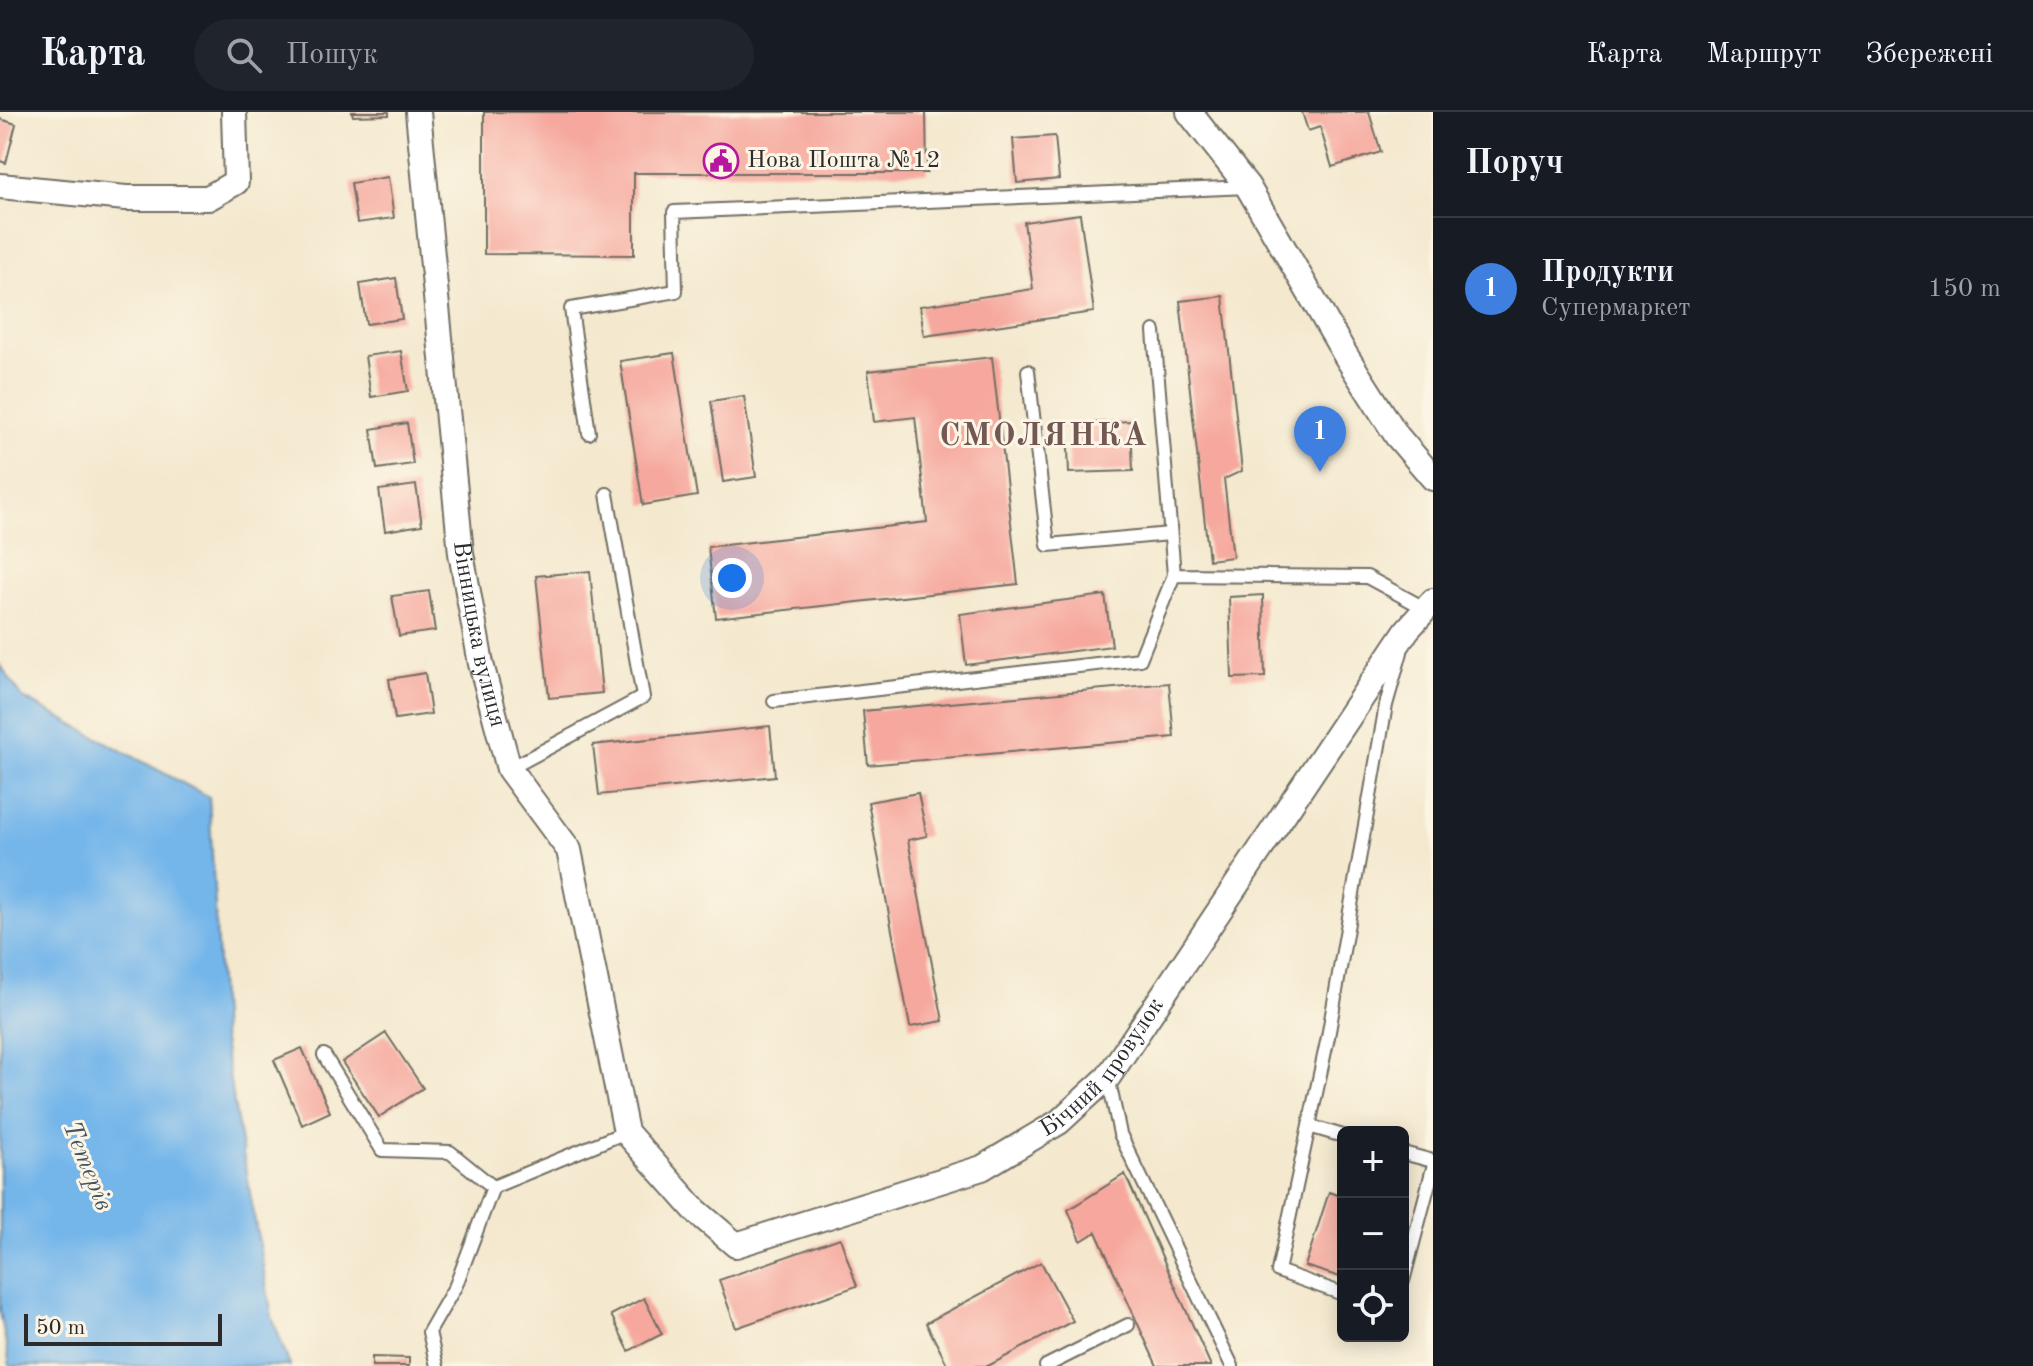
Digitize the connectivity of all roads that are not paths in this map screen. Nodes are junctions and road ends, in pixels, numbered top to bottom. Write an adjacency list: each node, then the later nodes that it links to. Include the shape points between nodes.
1 (234, 112): 4 (street, via 236,182 208,198 126,198)
2 (418, 112): 16 (street, Вінницька вулиця, via 461,553 481,664)
3 (1189, 112): 5 (street)
4 (0, 186)
5 (1248, 187): 8 (lane, via 674,212 676,291 571,309); 9 (street, via 1346,356 1397,436)
6 (1154, 331): 11 (lane)
7 (1028, 371): 11 (lane, via 1048,545)
8 (589, 433)
9 (1433, 478)
10 (607, 494): 16 (lane, via 643,697)
11 (1170, 534): 12 (lane)
12 (1174, 575): 13 (lane, via 1367,577); 15 (lane, via 1140,659)
13 (1429, 605): 14 (street, Бічний провулок)
14 (1407, 630): 18 (street, Бічний провулок); 19 (lane, via 1386,705)
15 (774, 701)
16 (509, 769): 20 (street, Вінницька вулиця, via 569,850)
17 (324, 1055): 25 (lane, via 382,1150 450,1152)
18 (1108, 1077): 20 (street, Бічний провулок, via 1059,1122 982,1168 736,1245 696,1211); 31 (lane, via 1120,1134)
19 (1309, 1126): 21 (lane); 27 (lane, via 1278,1271)
20 (626, 1132): 25 (lane)
21 (1337, 1134)
22 (1409, 1155): 23 (lane)
23 (1433, 1161)
24 (1433, 1168): 26 (lane)
25 (493, 1187): 29 (lane, via 456,1285 429,1332)
26 (1406, 1270)
27 (1337, 1292)
28 (1128, 1325): 30 (lane)
29 (437, 1366)
30 (1046, 1366)
31 (1232, 1366)

